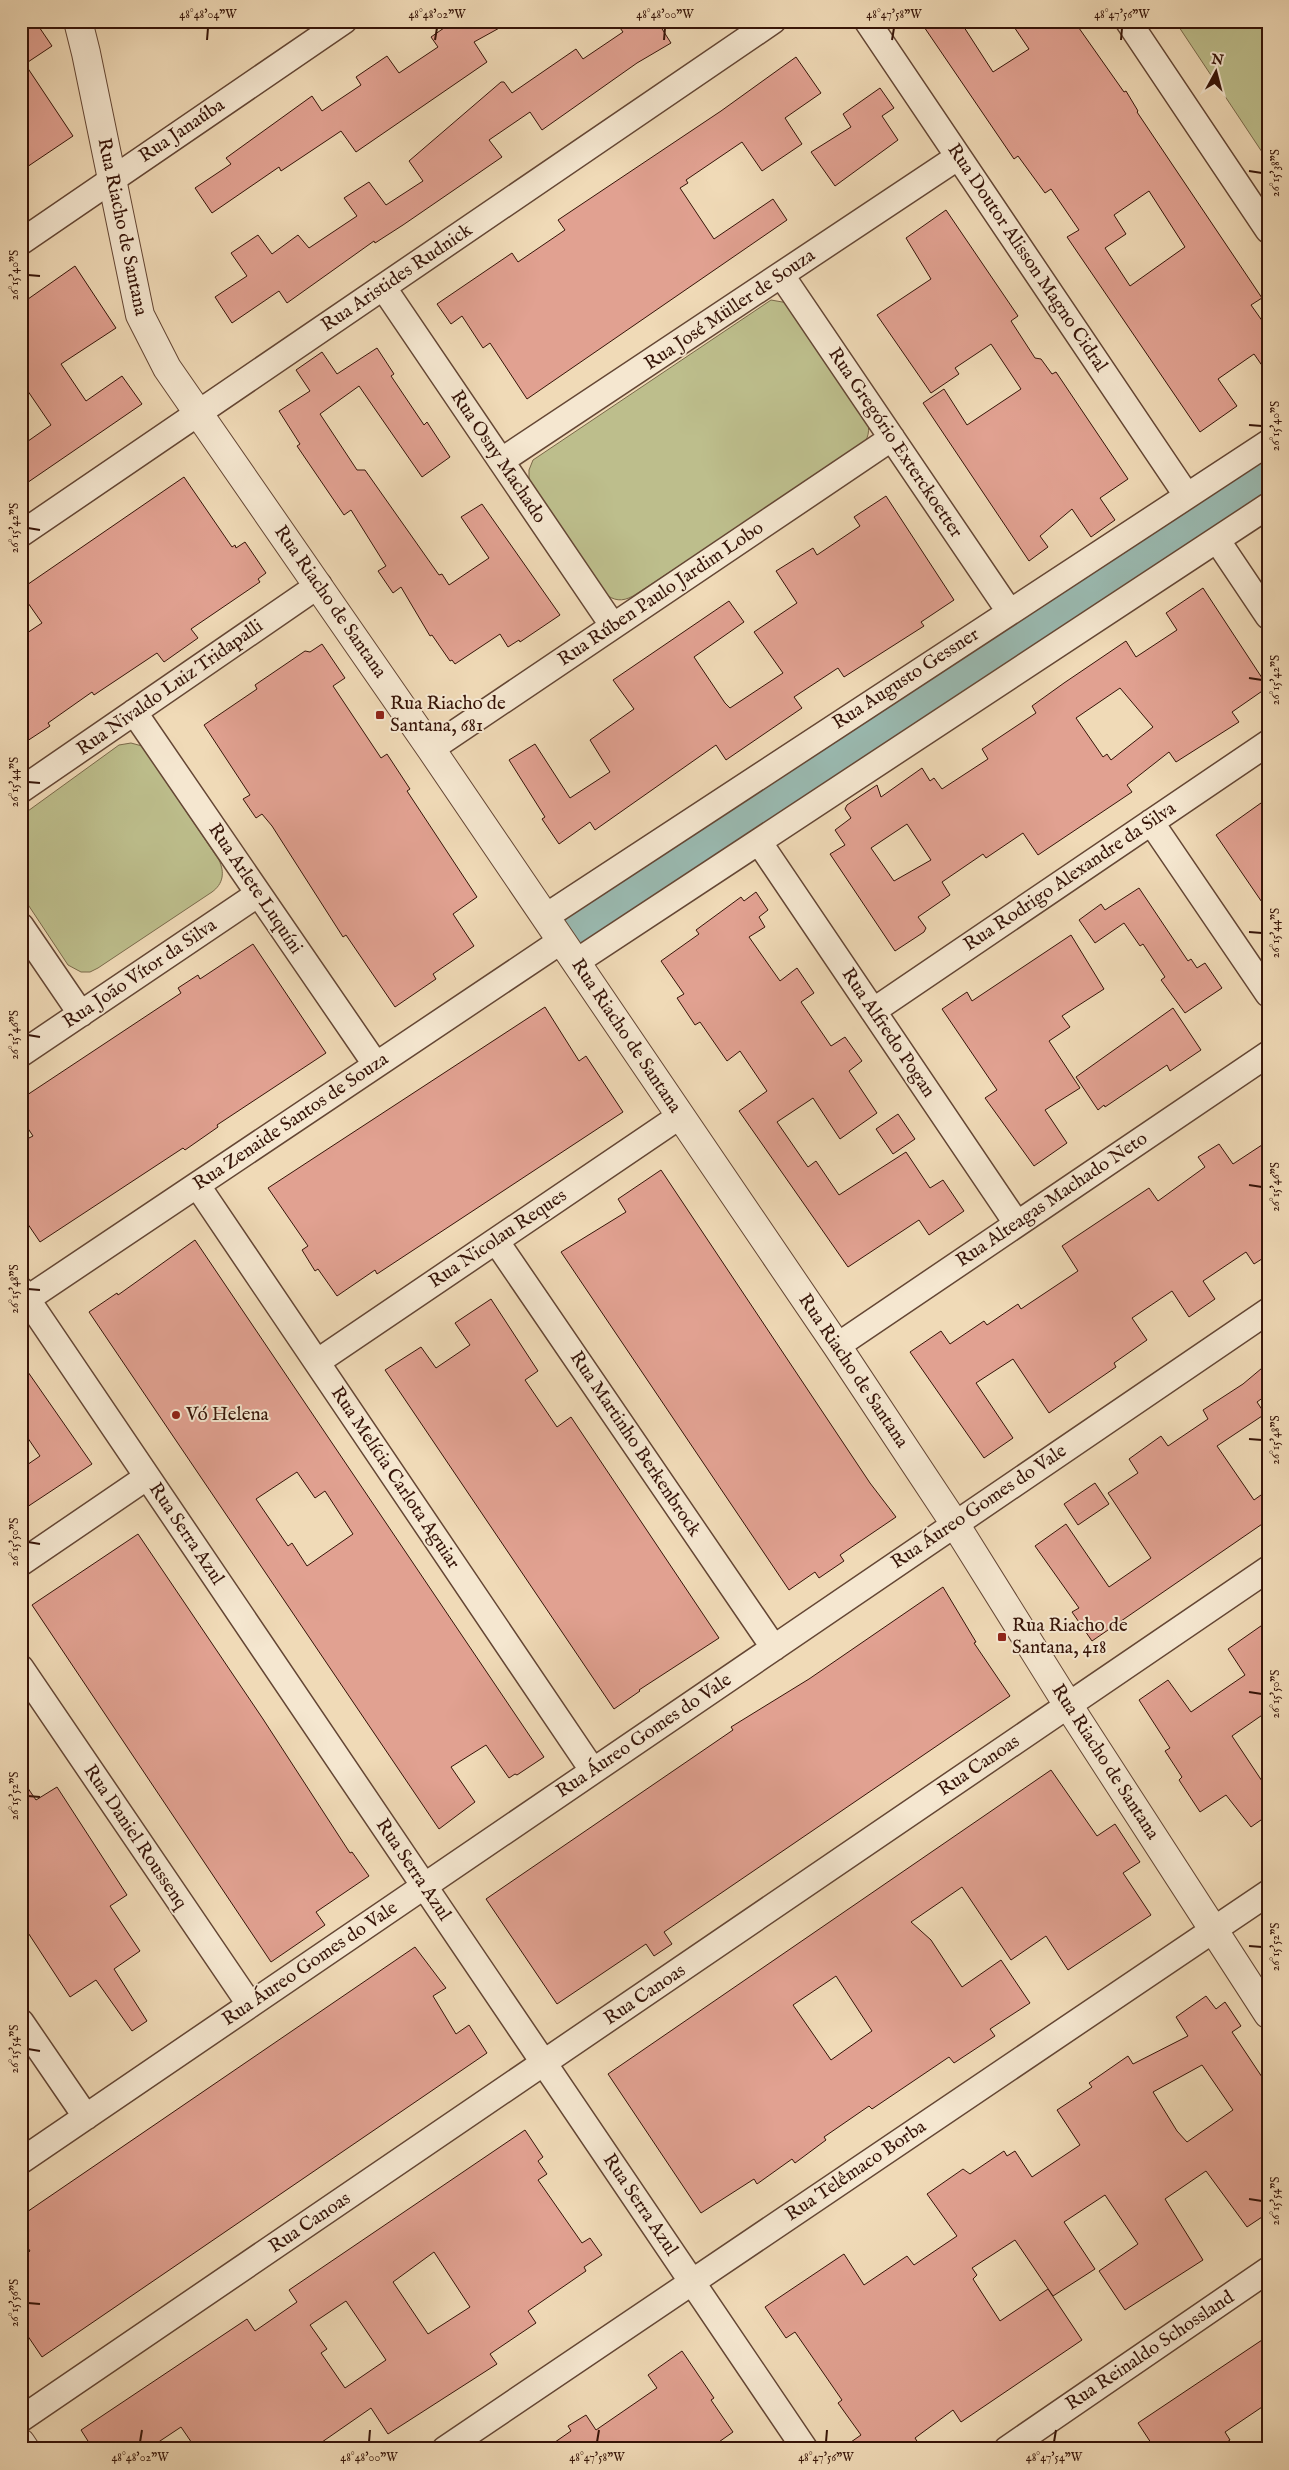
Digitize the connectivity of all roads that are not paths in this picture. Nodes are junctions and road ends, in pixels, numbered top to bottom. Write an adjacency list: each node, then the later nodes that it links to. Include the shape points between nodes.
1 (78, 21): 7 (street, Rua Riacho de Santana)
2 (344, 21): 7 (street, Rua Janaúba)
3 (772, 21): 11 (street, Rua Aristides Rudnick)
4 (867, 21): 6 (street, Rua Doutor Alisson Magno Cidral)
5 (1128, 21): 8 (street)
6 (958, 157): 10 (street, Rua José Müller de Souza); 16 (street, Rua Doutor Alisson Magno Cidral)
7 (111, 180): 9 (street, Rua Janaúba); 12 (street, Rua Riacho de Santana, via 140,314 167,368)
8 (1268, 230)
9 (21, 242)
10 (782, 276): 13 (street, Rua Gregório Exterckoetter); 15 (street, Rua José Müller de Souza)
11 (383, 287): 12 (street, Rua Aristides Rudnick); 15 (street, Rua Osny Machado)
12 (199, 413): 18 (street, Rua Aristides Rudnick); 20 (street, Rua Riacho de Santana)
13 (892, 438): 21 (street, Rua Gregório Exterckoetter); 23 (street, Rua Rúben Paulo Jardim Lobo)
14 (1268, 443): 16 (street, Rua Augusto Gessner)
15 (501, 461): 23 (street, Rua Osny Machado)
16 (1187, 496): 21 (street, Rua Augusto Gessner)
17 (1268, 506): 19 (street)
18 (21, 534)
19 (1216, 540): 22 (street); 29 (street)
20 (319, 585): 24 (street, Rua Nivaldo Luiz Tridapalli); 26 (street, Rua Riacho de Santana)
21 (1009, 611): 31 (street, Rua Augusto Gessner)
22 (1268, 616)
23 (613, 626): 26 (street, Rua Rúben Paulo Jardim Lobo)
24 (134, 712): 27 (street, Rua Nivaldo Luiz Tridapalli); 30 (street, Rua Arlete Luquíni)
25 (1268, 743): 28 (street, Rua Rodrigo Alexandre da Silva)
26 (431, 749): 31 (street, Rua Riacho de Santana)
27 (21, 790)
28 (1151, 822): 34 (street); 35 (street, Rua Rodrigo Alexandre da Silva)
29 (759, 842): 33 (street); 35 (street, Rua Alfredo Pogan)
30 (258, 894): 36 (street, Rua João Vítor da Silva); 39 (street, Rua Arlete Luquíni)
31 (545, 917): 33 (street, Rua Riacho de Santana)
32 (21, 926): 36 (street)
33 (569, 951): 39 (street, Rua Zenaide Santos de Souza); 40 (street, Rua Riacho de Santana)
34 (1268, 994)
35 (873, 1010): 42 (street, Rua Alfredo Pogan)
36 (81, 1014): 37 (street, Rua João Vítor da Silva)
37 (21, 1054)
38 (1268, 1054): 42 (street, Rua Alteagas Machado Neto)
39 (376, 1065): 41 (street, Rua Zenaide Santos de Souza)
40 (680, 1116): 43 (street, Rua Nicolau Reques); 46 (street, Rua Riacho de Santana)
41 (197, 1185): 44 (street, Rua Zenaide Santos de Souza); 47 (street, Rua Melícia Carlota Aguiar)
42 (1017, 1224): 46 (street, Rua Alteagas Machado Neto)
43 (496, 1241): 47 (street, Rua Nicolau Reques); 52 (street, Rua Martinho Berkenbrock)
44 (23, 1298): 48 (street, Rua Serra Azul)
45 (1268, 1311): 49 (street, Rua Áureo Gomes do Vale)
46 (836, 1346): 49 (street, Rua Riacho de Santana)
47 (317, 1362): 55 (street, Rua Melícia Carlota Aguiar)
48 (147, 1477): 50 (street); 56 (street, Rua Serra Azul)
49 (955, 1524): 52 (street, Rua Áureo Gomes do Vale); 54 (street, Rua Riacho de Santana)
50 (21, 1562)
51 (1268, 1569): 54 (street, Rua Canoas)
52 (774, 1648): 55 (street, Rua Áureo Gomes do Vale)
53 (21, 1668): 59 (street, Rua Daniel Roussenq)
54 (1068, 1705): 58 (street, Rua Riacho de Santana); 62 (street, Rua Canoas)
55 (594, 1771): 56 (street, Rua Áureo Gomes do Vale)
56 (424, 1886): 59 (street, Rua Áureo Gomes do Vale); 62 (street, Rua Serra Azul)
57 (1268, 1893): 58 (street, Rua Telêmaco Borba)
58 (1212, 1930): 60 (street, Rua Riacho de Santana); 66 (street, Rua Telêmaco Borba)
59 (250, 2005): 63 (street, Rua Áureo Gomes do Vale)
60 (1268, 2014)
61 (21, 2022): 63 (street)
62 (544, 2063): 66 (street, Rua Serra Azul); 67 (street, Rua Canoas)
63 (86, 2117): 64 (street, Rua Áureo Gomes do Vale)
64 (21, 2161)
65 (1268, 2270): 72 (street, Rua Reinaldo Schossland)
66 (692, 2282): 70 (street, Rua Telêmaco Borba); 71 (street, Rua Serra Azul)
67 (21, 2419)
68 (21, 2443): 69 (street)
69 (25, 2449)
70 (445, 2449)
71 (806, 2449)
72 (1007, 2449)

